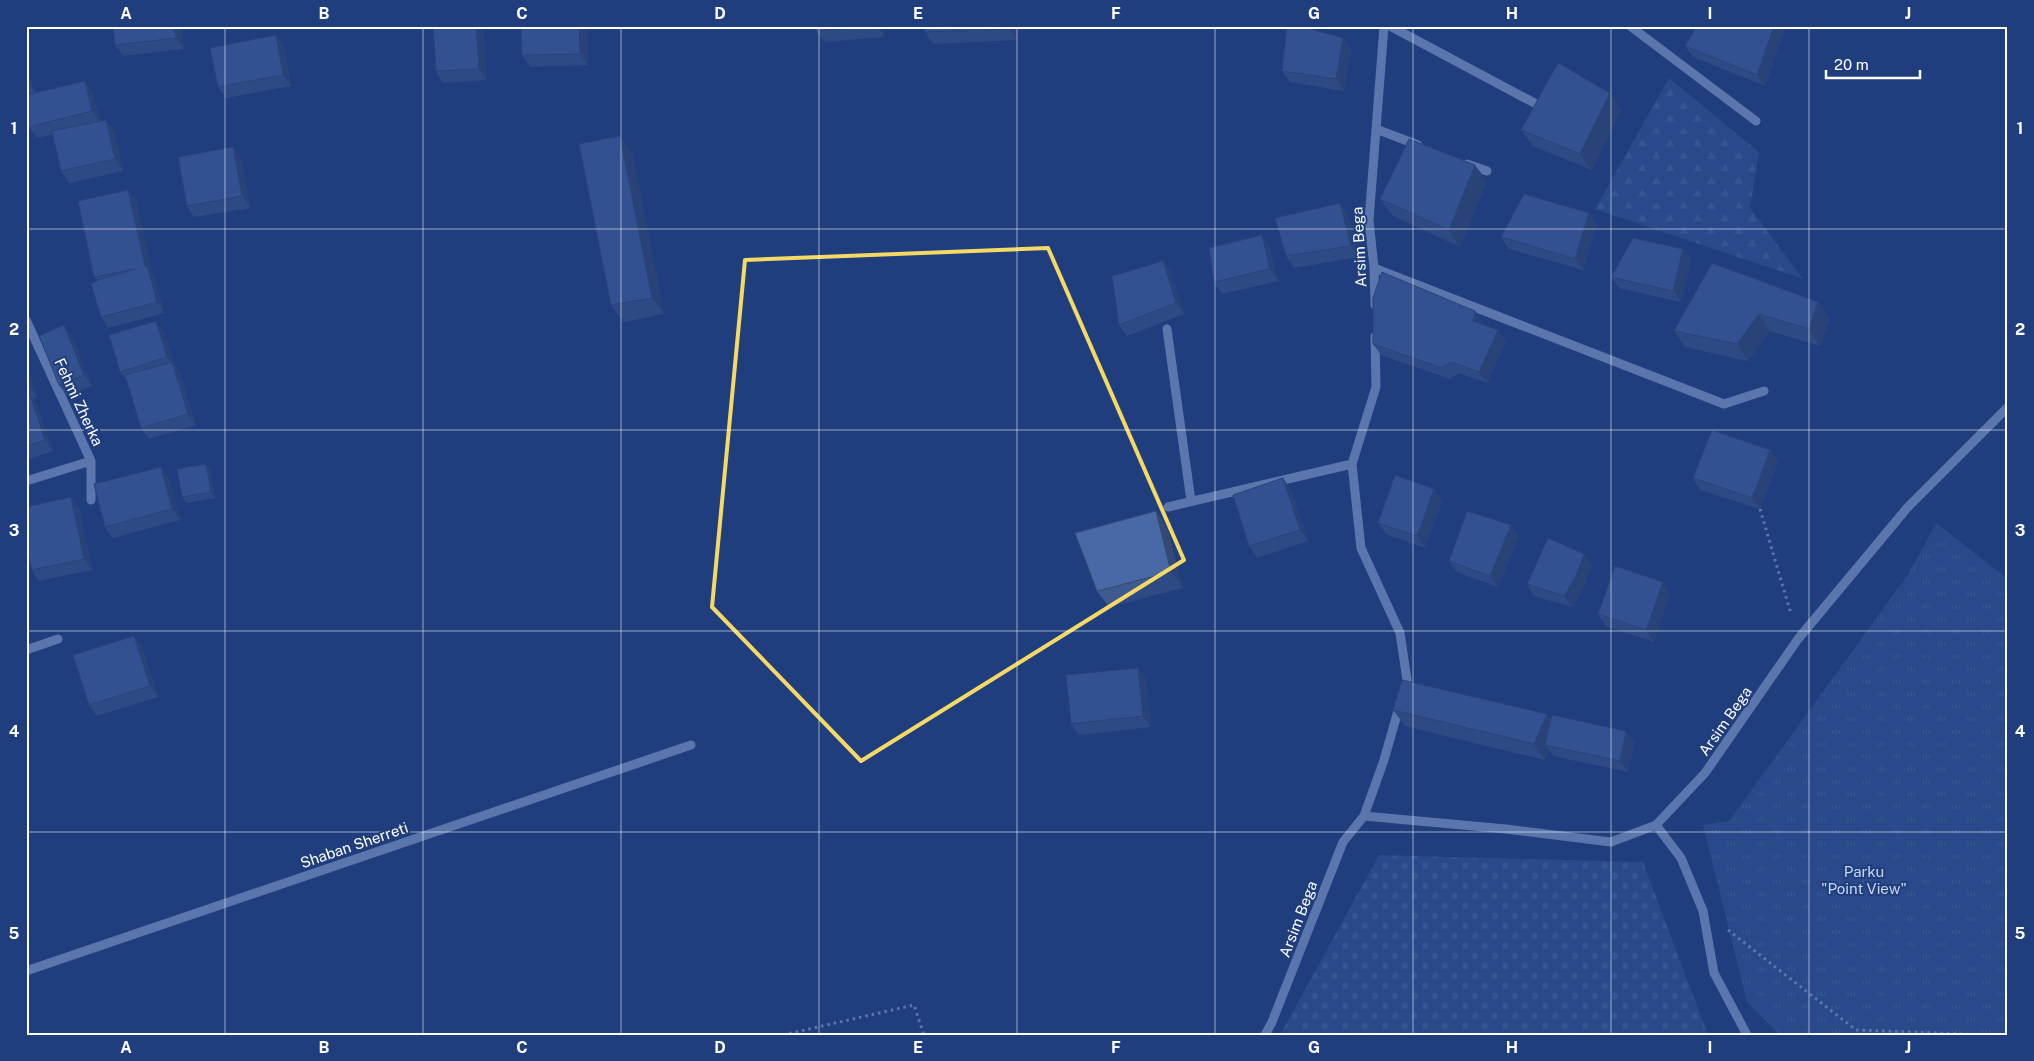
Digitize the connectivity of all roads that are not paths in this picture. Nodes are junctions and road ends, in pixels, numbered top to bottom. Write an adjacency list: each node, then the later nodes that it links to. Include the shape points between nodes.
1 (1384, 26): 6 (street, Arsim Bega)
2 (1390, 26): 4 (street)
3 (1630, 26): 5 (street)
4 (1540, 106)
5 (1756, 120)
6 (1376, 129): 7 (street); 10 (street, Arsim Bega, via 1369,220)
7 (1432, 150)
8 (1460, 161): 9 (street)
9 (1487, 171)
10 (1374, 268): 11 (street, Arsim Bega); 15 (street, via 1724,404)
11 (1375, 318)
12 (26, 320): 17 (street, Fehmi Zherka)
13 (1375, 328): 18 (street, Arsim Bega, via 1376,387)
14 (1167, 329): 21 (street)
15 (1764, 391)
16 (2008, 407): 27 (street, Arsim Bega, via 1907,508 1798,639 1706,773)
17 (91, 461): 19 (street); 20 (street, Fehmi Zherka)
18 (1352, 464): 21 (street); 26 (street, Arsim Bega, via 1360,548 1400,633 1407,680)
19 (26, 481)
20 (91, 500)
21 (1191, 501): 22 (street)
22 (1168, 507)
23 (58, 639): 24 (street)
24 (26, 650)
25 (691, 745): 28 (street, Shaban Sherreti)
26 (1364, 816): 27 (street, Arsim Bega, via 1611,842); 29 (street, Arsim Bega, via 1343,842)
27 (1656, 825): 30 (street, via 1681,858 1703,911 1714,973)
28 (26, 971)
29 (1265, 1035)
30 (1747, 1035)

